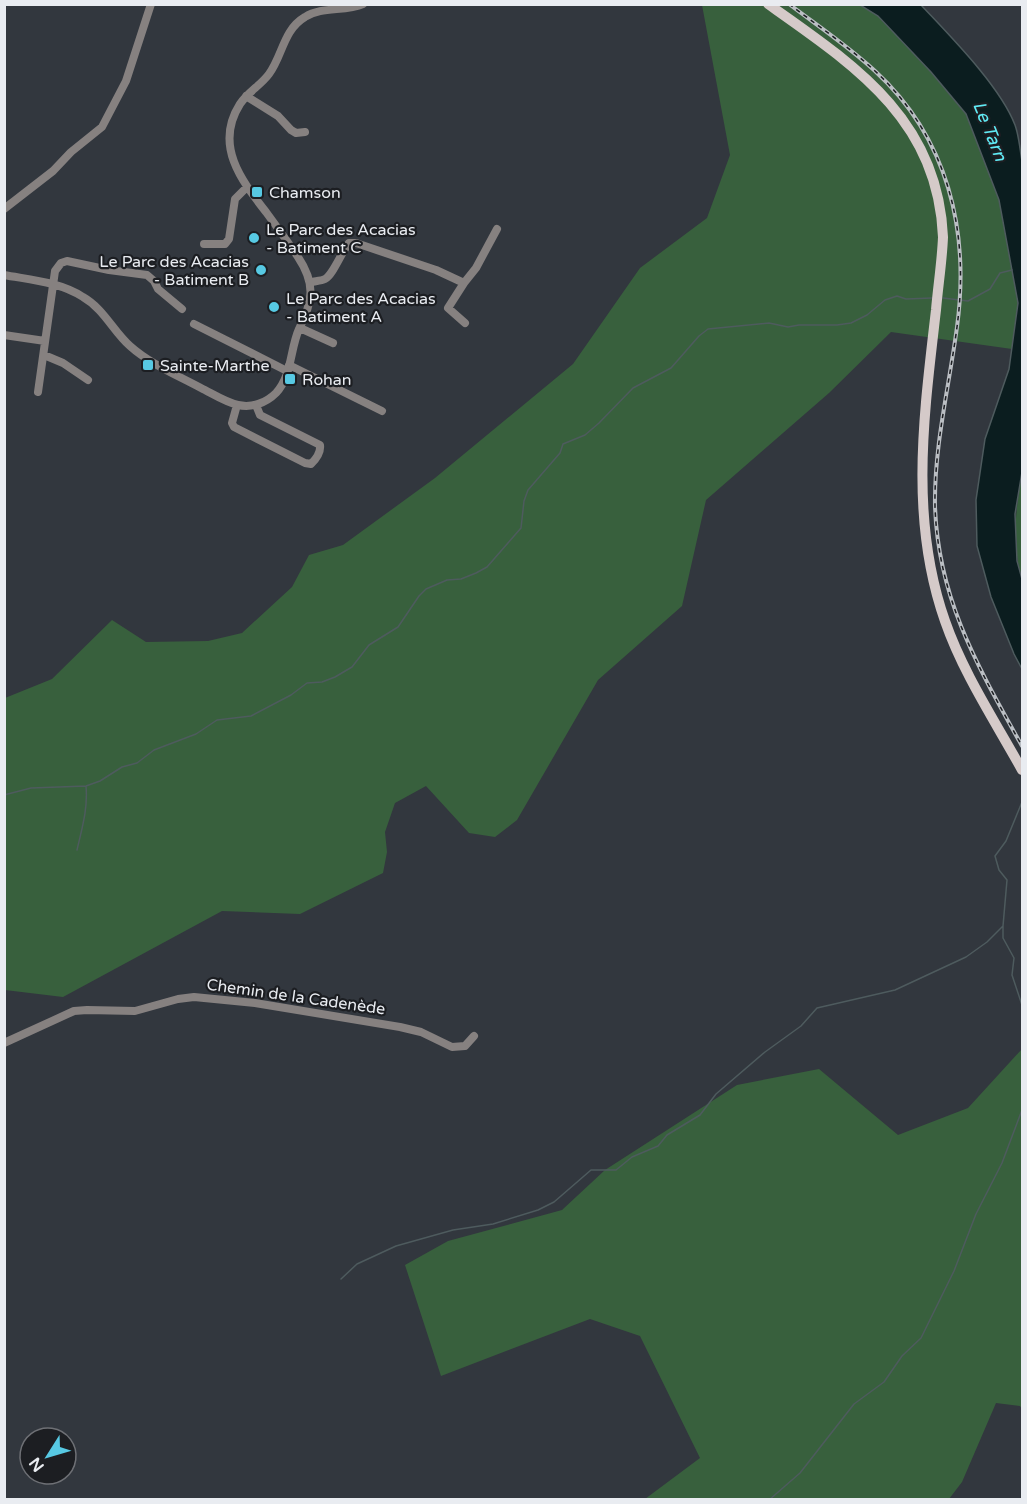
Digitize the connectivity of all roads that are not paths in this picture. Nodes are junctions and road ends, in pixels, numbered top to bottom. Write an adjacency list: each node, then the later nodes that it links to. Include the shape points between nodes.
1 (151, 4): 7 (street, via 126,81 102,127)
2 (363, 4): 4 (street, via 353,9 321,11 297,22 286,36 271,72)
3 (768, 4): 28 (main road, via 834,51 879,90 908,126 929,165 940,203 943,237 921,466 929,562 958,652)
4 (246, 96): 5 (street, via 278,116 291,130); 6 (street, via 235,114 230,140 234,163)
5 (304, 132)
6 (247, 187): 9 (street, via 235,199 225,244); 11 (street, via 298,257)
7 (4, 209)
8 (497, 230): 12 (street)
9 (204, 244)
10 (4, 275): 13 (street)
11 (311, 282): 12 (street, via 330,275 350,243); 17 (street, via 310,303)
12 (464, 283): 15 (street, via 448,308)
13 (54, 284): 14 (street, via 57,266 67,261 147,275); 19 (street); 25 (street, via 95,305 129,346 148,360)
14 (182, 309)
15 (465, 323)
16 (194, 324): 22 (street)
17 (300, 328): 20 (street); 22 (street)
18 (4, 335): 19 (street)
19 (45, 341): 21 (street)
20 (333, 343)
21 (44, 355): 23 (street); 24 (street)
22 (288, 368): 26 (street, via 275,394); 27 (street)
23 (88, 380)
24 (38, 392)
25 (237, 405): 26 (street); 26 (street, via 234,427 305,463 315,460 320,445 260,415)
26 (256, 405)
27 (382, 411)
28 (1023, 770)
29 (474, 1036): 30 (street, Chemin de la Cadenède, via 465,1047 452,1047 400,1027 194,997 135,1011 74,1011)
30 (4, 1043)

